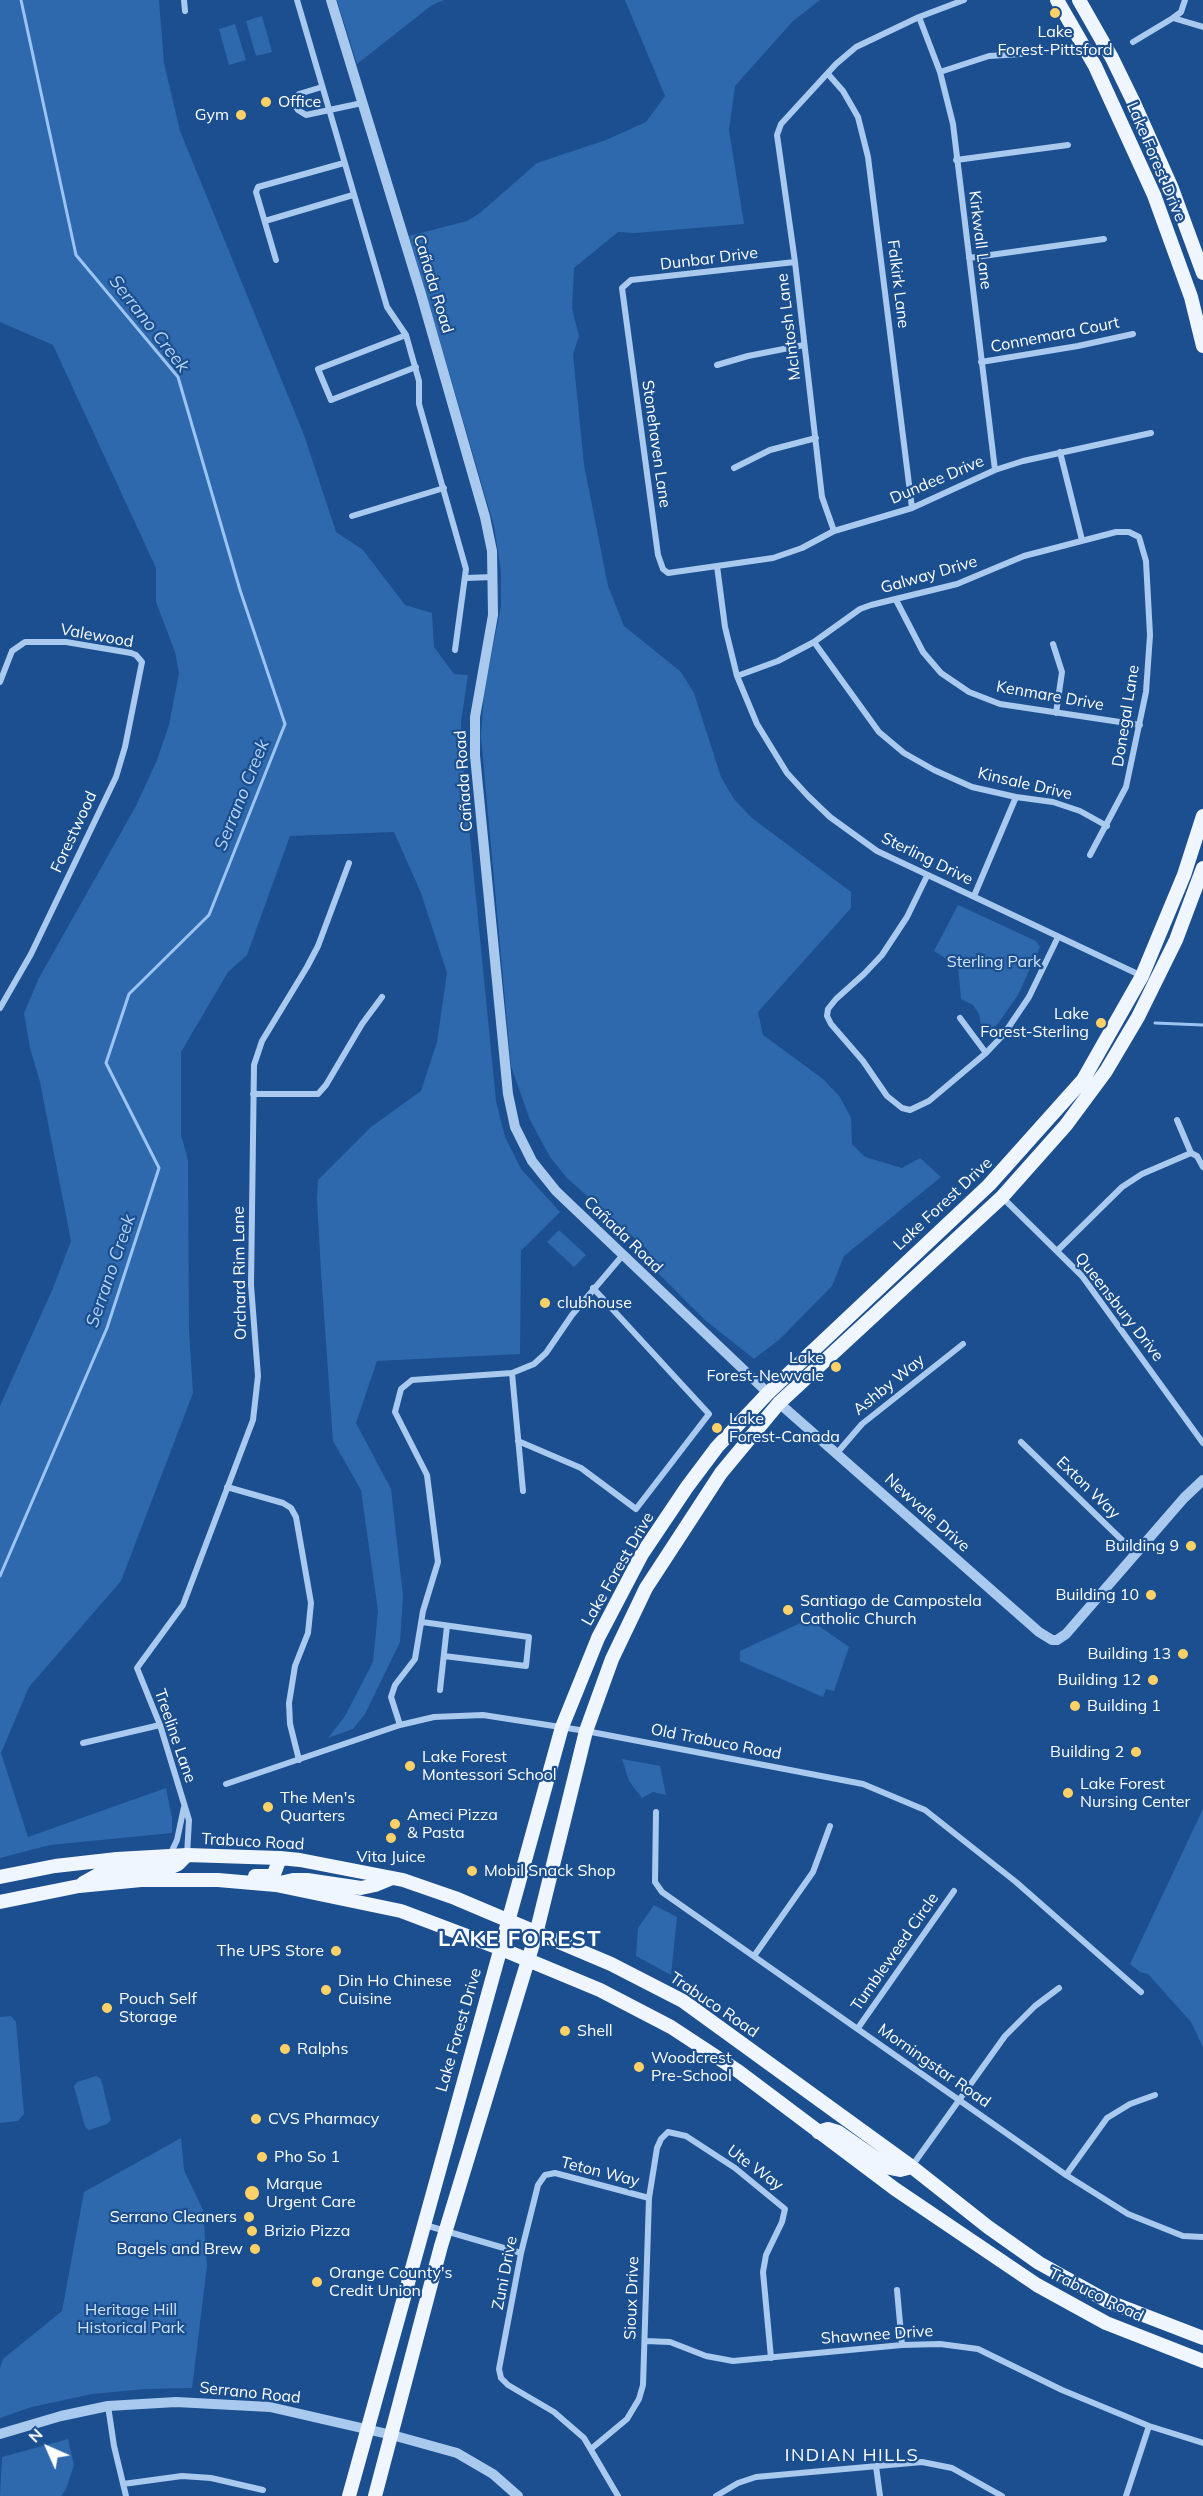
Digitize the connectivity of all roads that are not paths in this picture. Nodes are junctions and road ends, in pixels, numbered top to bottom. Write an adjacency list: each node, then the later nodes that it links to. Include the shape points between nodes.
1 (184, 0): 8 (street)
2 (297, 0): 16 (street)
3 (331, 0): 17 (street, Cañada Road)
4 (964, 0): 9 (street)
5 (1057, 0): 33 (main road, Lake Forest Drive, via 1118,112 1154,195 1194,297)
6 (1079, 0): 28 (main road, Lake Forest Drive, via 1134,103 1171,186)
7 (1185, 0): 10 (street, via 1181,12)
8 (185, 11)
9 (919, 17): 14 (street, Kirkwall Lane); 15 (street, via 862,44)
10 (1173, 18): 11 (street); 12 (street)
11 (1203, 27)
12 (1133, 42)
13 (1021, 54): 14 (street, via 989,56)
14 (940, 72): 20 (street, Kirkwall Lane, via 953,124)
15 (828, 74): 27 (street, McIntosh Lane, via 777,135); 43 (street, Falkirk Lane, via 852,104 868,157)
16 (322, 87): 18 (street); 18 (street, via 299,94 295,106 306,115)
17 (362, 103): 18 (street); 50 (street, Cañada Road, via 485,517)
18 (328, 110): 21 (street)
19 (1068, 145): 20 (street)
20 (956, 160): 25 (street, Kirkwall Lane)
21 (344, 163): 22 (street); 23 (street, via 258,187)
22 (353, 195): 23 (street); 31 (street, via 387,307)
23 (265, 221): 26 (street)
24 (1104, 239): 25 (street)
25 (969, 258): 34 (street, Kirkwall Lane)
26 (276, 260)
27 (795, 262): 29 (street, Dunbar Drive); 32 (street, McIntosh Lane)
28 (1203, 273)
29 (627, 282): 49 (street, Stonehaven Lane, via 621,293 660,563 674,574)
30 (1133, 333): 34 (street, Connemara Court)
31 (406, 335): 36 (street); 36 (street, via 318,369 331,400)
32 (804, 345): 35 (street); 38 (street, McIntosh Lane)
33 (1203, 346)
34 (981, 362): 41 (street, Kirkwall Lane)
35 (717, 365)
36 (416, 367): 42 (street, via 419,404)
37 (1151, 432): 39 (street, Dundee Drive)
38 (816, 438): 40 (street, via 770,450); 45 (street, McIntosh Lane, via 822,497)
39 (1060, 452): 41 (street, Dundee Drive); 47 (street)
40 (734, 468)
41 (995, 470): 43 (street, Dundee Drive)
42 (444, 488): 44 (street); 51 (street)
43 (912, 508): 45 (street, Dundee Drive)
44 (352, 516)
45 (834, 531): 48 (street, Dundee Drive, via 773,558)
46 (1139, 537): 47 (street, Galway Drive, via 1116,532); 60 (street, Donegal Lane, via 1146,561 1150,634)
47 (1083, 540): 52 (street, Galway Drive, via 1024,556 957,584)
48 (717, 566): 49 (street, Dundee Drive); 57 (street, Sterling Drive, via 725,627)
49 (703, 569)
50 (494, 577): 51 (street); 85 (street, Cañada Road, via 493,615 475,717 475,756 508,1094 515,1127 532,1161 556,1191)
51 (466, 578): 55 (street)
52 (896, 600): 53 (street, Galway Drive, via 860,609); 59 (street, Kenmare Drive, via 923,652 941,673 969,692 1000,704)
53 (814, 642): 57 (street, Galway Drive, via 778,662); 61 (street, Kinsale Drive, via 879,732 904,753 972,787)
54 (1053, 644): 59 (street, via 1062,672)
55 (455, 650)
56 (139, 658): 58 (street, Valewood, via 131,653 66,642 25,642 9,657); 73 (street, Forestwood, via 142,668 116,777 31,954)
57 (737, 676): 67 (street, Sterling Drive, via 757,724 787,773 808,796 877,851)
58 (0, 682)
59 (1056, 712): 60 (street, Kenmare Drive)
60 (1140, 725): 63 (street, Donegal Lane, via 1126,787)
61 (1016, 797): 63 (street, Kinsale Drive, via 1053,802); 68 (street)
62 (1203, 816): 71 (main road, Lake Forest Drive, via 1184,875)
63 (1107, 826): 64 (street, Donegal Lane)
64 (1090, 855)
65 (349, 863): 77 (street, Orchard Rim Lane, via 313,957 262,1041 254,1065)
66 (1203, 868): 70 (main road, Lake Forest Drive)
67 (927, 876): 68 (street, Sterling Drive); 75 (street, via 882,955 836,999 827,1016 887,1096 910,1110 929,1101)
68 (974, 896): 69 (street, Sterling Drive)
69 (1058, 937): 71 (street, Sterling Drive); 75 (street, via 1020,1013)
70 (1176, 940): 71 (street); 76 (main road, Lake Forest Drive)
71 (1142, 976): 76 (street, via 1141,997); 80 (main road, Lake Forest Drive, via 1083,1080)
72 (382, 997): 77 (street, via 318,1094)
73 (0, 1008)
74 (960, 1018): 75 (street)
75 (986, 1053)
76 (1117, 1053): 82 (main road, Lake Forest Drive, via 1066,1125)
77 (253, 1094): 96 (street, Orchard Rim Lane, via 251,1285 257,1399)
78 (1177, 1120): 79 (street)
79 (1191, 1153): 81 (street); 84 (street, via 1122,1187)
80 (1010, 1163): 82 (main road); 83 (main road, Lake Forest Drive)
81 (1203, 1167)
82 (1002, 1197): 83 (main road); 84 (street, Queensbury Drive); 90 (main road, Lake Forest Drive)
83 (959, 1213): 89 (main road, Lake Forest Drive)
84 (1057, 1251): 93 (street, Queensbury Drive, via 1099,1298)
85 (622, 1256): 86 (street); 89 (street, Cañada Road)
86 (593, 1288): 88 (street, via 546,1353 534,1364); 91 (street, via 709,1414 636,1509 580,1468)
87 (963, 1344): 94 (street, Ashby Way, via 862,1424)
88 (512, 1373): 91 (street); 99 (street, via 412,1380 400,1389 395,1412 427,1475 438,1562)
89 (768, 1393): 90 (street, Cañada Road); 106 (main road, Lake Forest Drive, via 717,1447 642,1554 598,1638)
90 (779, 1402): 94 (street, Newvale Drive); 107 (main road, Lake Forest Drive, via 721,1473 646,1588 612,1659)
91 (518, 1441): 97 (street)
92 (1021, 1442): 98 (street, Exton Way, via 1125,1543)
93 (1203, 1443)
94 (837, 1453): 98 (street, Newvale Drive, via 1048,1638 1057,1640 1066,1634)
95 (1203, 1480): 98 (street)
96 (227, 1487): 102 (street, Orchard Rim Lane, via 183,1605 140,1661); 109 (street, via 283,1503 296,1516 311,1604 308,1633 295,1666 289,1702)
97 (523, 1491)
98 (1138, 1551)
99 (422, 1622): 100 (street); 105 (street, via 415,1659 395,1685 391,1697)
100 (447, 1626): 101 (street); 101 (street, via 529,1637 526,1666)
101 (444, 1656): 103 (street)
102 (139, 1675): 104 (street, Treeline Lane)
103 (440, 1690)
104 (160, 1725): 108 (street); 111 (street, Treeline Lane)
105 (400, 1725): 106 (street, Old Trabuco Road, via 434,1717 483,1714); 109 (street, Old Trabuco Road)
106 (562, 1727): 107 (street, Old Trabuco Road); 124 (main road, Lake Forest Drive)
107 (586, 1731): 125 (main road, Lake Forest Drive); 130 (street, Old Trabuco Road, via 863,1784 925,1810 1016,1882)
108 (83, 1743)
109 (299, 1760): 110 (street, Old Trabuco Road)
110 (226, 1784)
111 (184, 1807): 114 (street, Treeline Lane, via 189,1820); 115 (street, Treeline Lane)
112 (656, 1812): 127 (street, Morningstar Road, via 655,1882 662,1892)
113 (830, 1826): 127 (street, via 813,1872)
114 (187, 1855): 115 (main road, Trabuco Road); 116 (main road, Trabuco Road); 121 (main road, via 169,1868 101,1873)
115 (170, 1856): 117 (main road, Trabuco Road, via 55,1866)
116 (280, 1858): 118 (main road, Trabuco Road); 119 (main road, via 277,1870 269,1876 214,1874)
117 (0, 1877)
118 (392, 1878): 120 (main road, via 361,1887 307,1880); 124 (main road, Trabuco Road, via 455,1898)
119 (201, 1879): 120 (main road, Trabuco Road); 121 (main road, Trabuco Road)
120 (276, 1885): 126 (main road, Trabuco Road, via 401,1911)
121 (79, 1886): 123 (main road, Trabuco Road)
122 (954, 1891): 131 (street, Tumbleweed Circle)
123 (0, 1902)
124 (506, 1921): 125 (main road, Trabuco Road); 126 (main road, Lake Forest Drive)
125 (536, 1934): 128 (main road, Lake Forest Drive); 136 (main road, Trabuco Road, via 611,1964 683,2001)
126 (499, 1948): 128 (main road, Trabuco Road); 140 (main road, Lake Forest Drive)
127 (754, 1956): 131 (street, Morningstar Road)
128 (527, 1959): 135 (main road, Trabuco Road, via 600,1990 671,2028 738,2071); 141 (main road, Lake Forest Drive)
129 (1059, 1988): 133 (street, via 1005,2036)
130 (1141, 1992)
131 (858, 2028): 133 (street, Morningstar Road)
132 (1155, 2095): 138 (street, via 1107,2118)
133 (958, 2100): 136 (street); 138 (street, Morningstar Road)
134 (668, 2132): 139 (street, Sioux Drive, via 657,2148); 148 (street, Ute Way, via 686,2136 726,2162 785,2209 763,2272)
135 (818, 2132): 136 (main road, via 838,2132 890,2168); 149 (main road, Trabuco Road, via 1037,2285 1106,2323)
136 (912, 2166): 145 (main road, Trabuco Road, via 1039,2263 1107,2301)
137 (545, 2175): 139 (street, Teton Way, via 555,2173); 143 (street, Zuni Drive, via 538,2185)
138 (1066, 2175): 142 (street, Morningstar Road, via 1128,2214 1183,2236)
139 (649, 2198): 146 (street, Sioux Drive)
140 (424, 2224): 141 (street); 152 (main road, Lake Forest Drive)
141 (446, 2231): 143 (street); 154 (main road, Lake Forest Drive)
142 (1203, 2236)
143 (521, 2253): 156 (street, Zuni Drive, via 499,2369 501,2378 565,2420)
144 (897, 2290): 147 (street)
145 (1203, 2338)
146 (645, 2341): 148 (street, Shawnee Drive, via 670,2342 718,2359); 156 (street, Sioux Drive, via 639,2399 623,2423)
147 (902, 2345): 148 (street, Shawnee Drive); 151 (street, Shawnee Drive, via 978,2349)
148 (771, 2358)
149 (1203, 2361)
150 (108, 2406): 152 (street, Serrano Road, via 230,2404 302,2413); 153 (street, Serrano Road); 158 (street)
151 (1149, 2426): 155 (street, Shawnee Drive); 168 (street)
152 (367, 2429): 154 (street, Serrano Road); 161 (main road, Lake Forest Drive)
153 (0, 2434)
154 (392, 2434): 162 (main road, Lake Forest Drive); 163 (street, Serrano Road, via 457,2453 494,2474)
155 (1203, 2443)
156 (591, 2449): 164 (street)
157 (876, 2466): 165 (street, via 756,2477); 166 (street); 167 (street, via 937,2463)
158 (123, 2484): 159 (street, via 182,2476); 160 (street)
159 (263, 2490)
160 (126, 2496)
161 (349, 2496)
162 (375, 2496)
163 (518, 2496)
164 (618, 2496)
165 (716, 2496)
166 (880, 2496)
167 (1002, 2496)
168 (1126, 2496)

